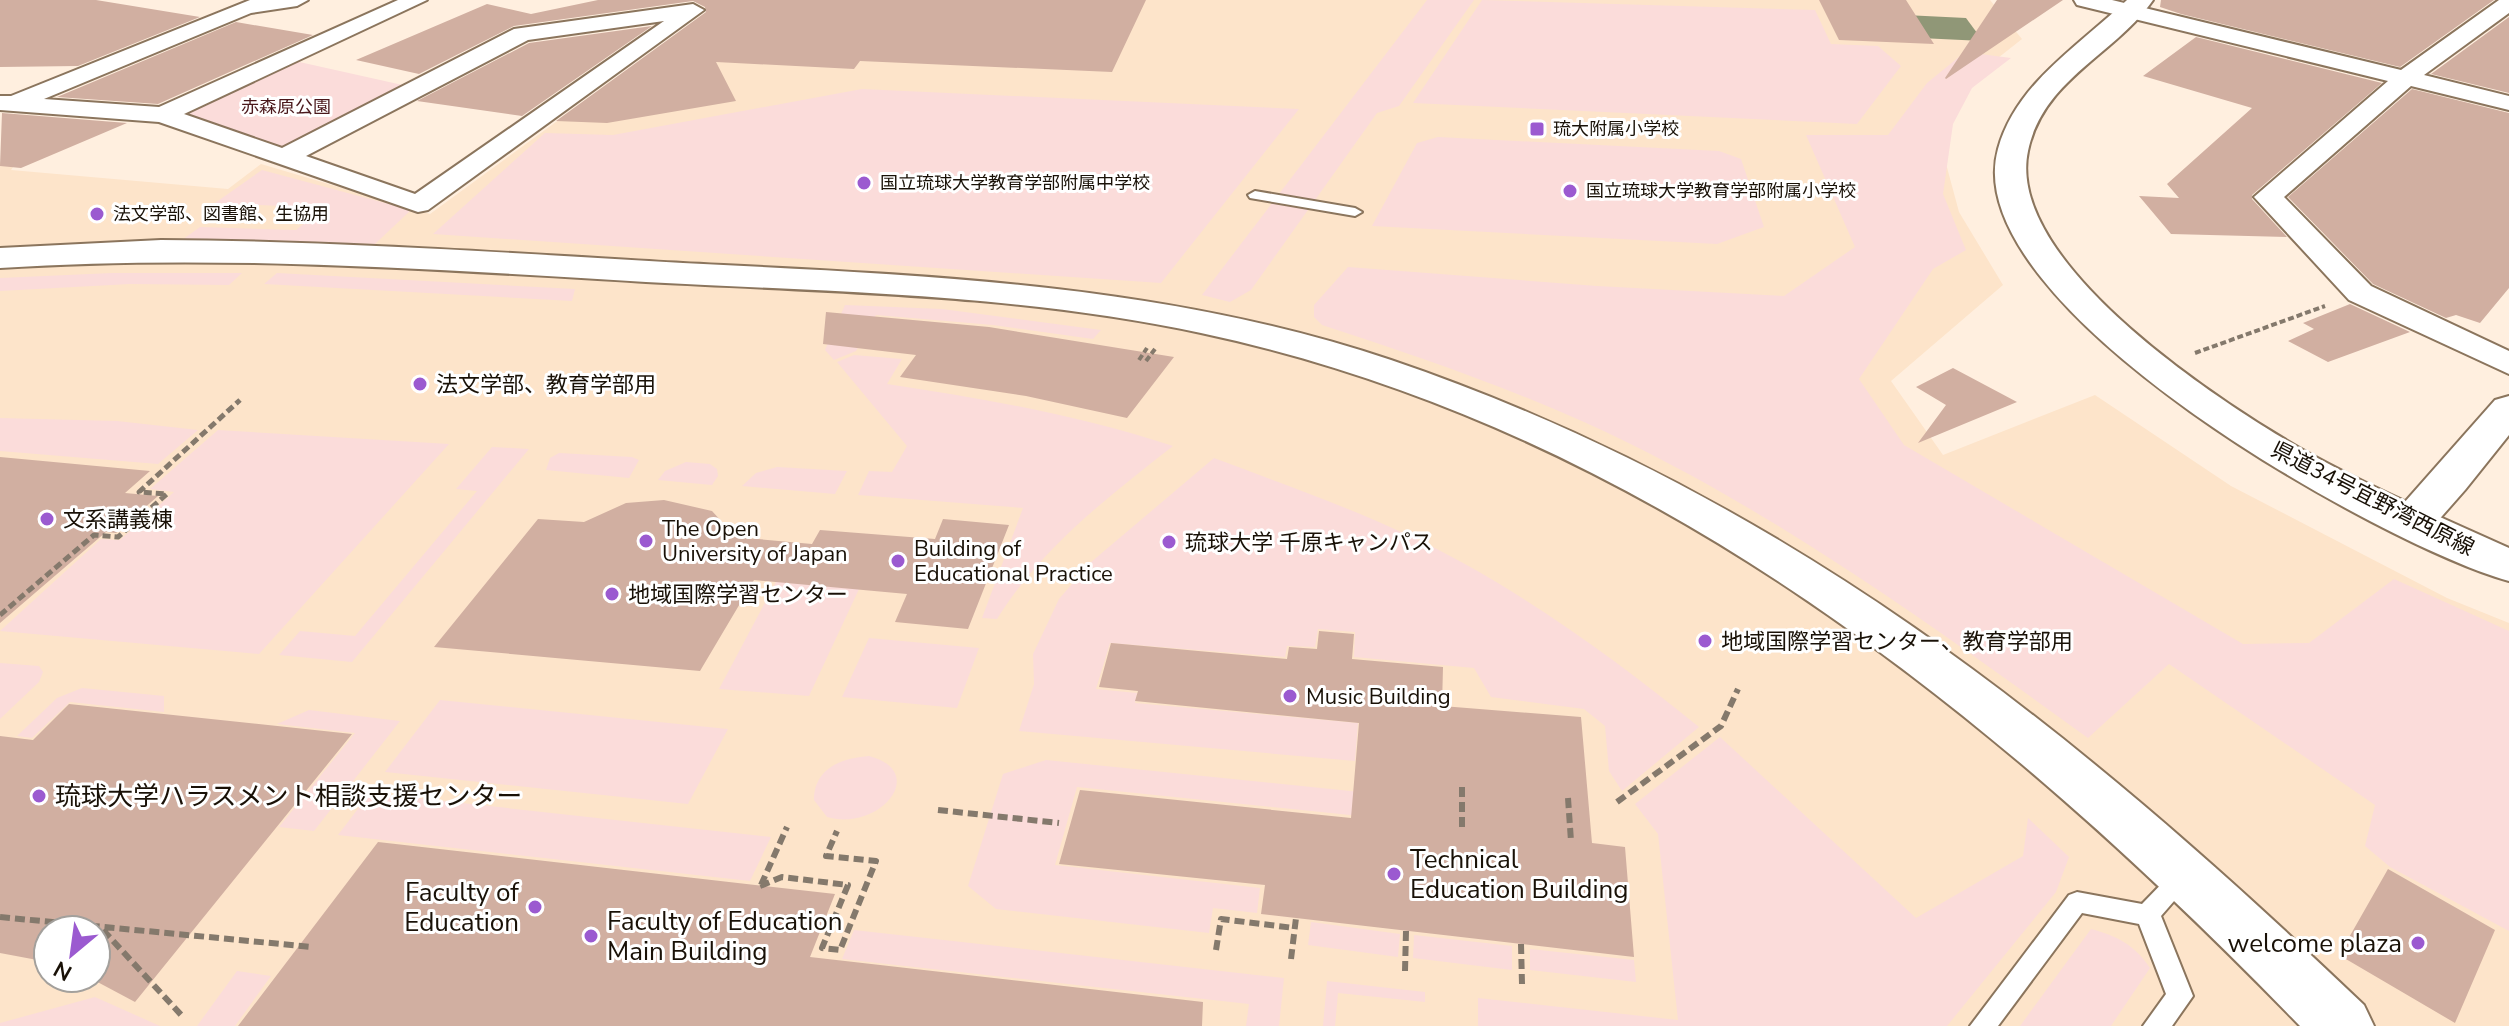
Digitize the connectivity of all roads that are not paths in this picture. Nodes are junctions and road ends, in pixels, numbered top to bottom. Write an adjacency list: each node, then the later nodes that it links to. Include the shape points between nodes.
1 (297, 0): 7 (street, via 202,16)
2 (416, 0): 12 (street)
3 (2085, 0): 6 (street)
4 (2499, 3): 9 (street)
5 (697, 5): 13 (street, via 522,34); 13 (street, via 418,204)
6 (2136, 6): 9 (street); 19 (street, 県道34号宜野湾西原線, via 2069,61 2029,110 2012,152 2015,196 2031,241 2073,291 2162,371 2296,463)
7 (95, 68): 8 (street); 10 (street)
8 (33, 70)
9 (2408, 76): 11 (street); 17 (street, via 2268,197 2360,293)
10 (5, 103): 12 (street)
11 (2509, 103)
12 (162, 115): 13 (street)
13 (284, 157)
14 (1255, 195): 15 (lane)
15 (1355, 212)
16 (0, 258): 21 (street, via 130,250 287,251 949,289 1103,304 1212,324 1290,354 1487,407 1606,461 1700,512 1822,587 1963,685 2077,775)
17 (2509, 364)
18 (2509, 408): 19 (street)
19 (2412, 522): 20 (street, 県道34号宜野湾西原線)
20 (2509, 566)
21 (2188, 873): 22 (lane); 25 (street)
22 (2148, 915): 23 (lane, via 2077,902); 24 (lane, via 2180,996)
23 (1983, 1026)
24 (2156, 1026)
25 (2342, 1026)

